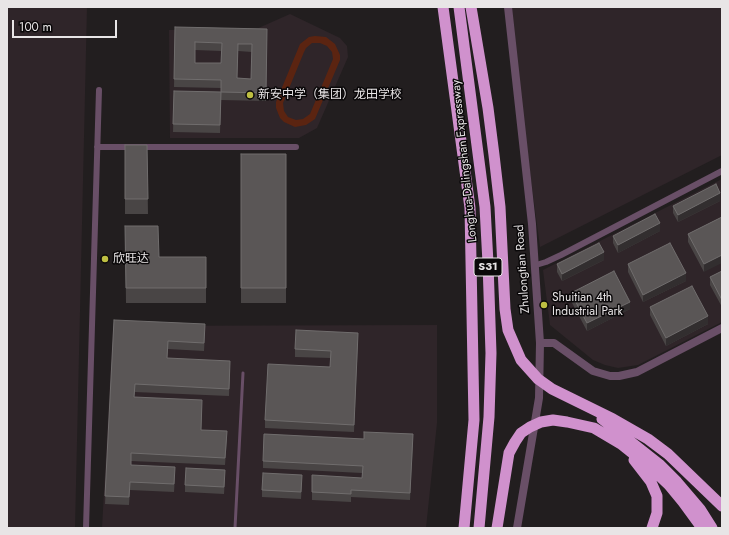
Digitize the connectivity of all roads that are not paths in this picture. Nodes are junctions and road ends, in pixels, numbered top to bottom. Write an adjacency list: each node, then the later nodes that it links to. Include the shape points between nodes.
1 (444, 7): 18 (highway, Longhua-Dalingshan Expressway / S31, via 470,208 474,420)
2 (459, 7): 19 (highway, Longhua-Dalingshan Expressway / S31, via 486,208 489,417)
3 (471, 7): 13 (highway, via 488,108 500,207 508,330 521,360 538,379)
4 (508, 7): 9 (street, Zhulongtian Road)
5 (99, 90): 6 (street)
6 (97, 147): 7 (street); 16 (street)
7 (296, 147)
8 (722, 171): 9 (street, via 561,255)
9 (536, 264): 11 (street, Zhulongtian Road)
10 (722, 328): 11 (street, via 637,372 619,376 593,371 554,343)
11 (540, 342): 21 (street, Zhulongtian Road, via 539,398)
12 (243, 373): 17 (lane)
13 (582, 404): 15 (highway, via 648,440 668,454); 24 (highway, via 659,464 700,509)
14 (621, 444): 20 (highway, via 594,428 553,420 541,422 521,433 509,453 505,467); 22 (highway, via 651,482 657,496 657,513); 23 (highway, via 669,486)
15 (722, 506)
16 (86, 528)
17 (236, 528)
18 (464, 528)
19 (479, 528)
20 (497, 528)
21 (517, 528)
22 (652, 528)
23 (702, 528)
24 (712, 528)

